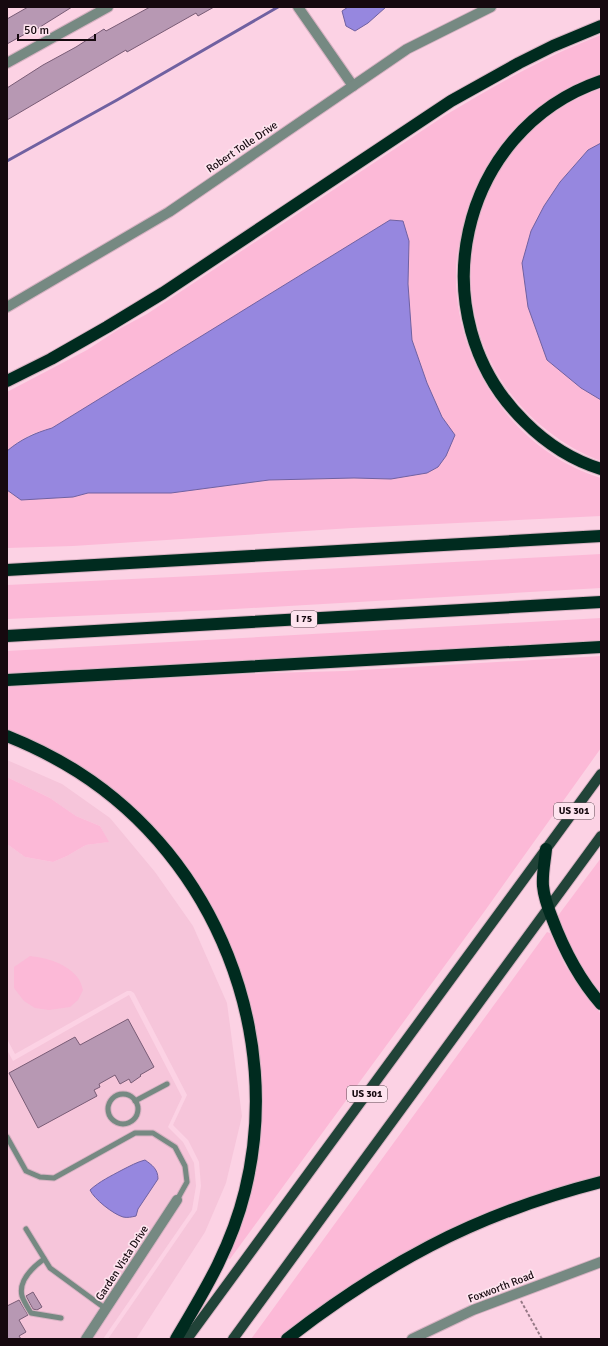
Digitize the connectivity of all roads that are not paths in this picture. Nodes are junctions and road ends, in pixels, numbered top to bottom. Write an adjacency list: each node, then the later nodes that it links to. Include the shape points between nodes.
1 (108, 7): 5 (street)
2 (298, 7): 7 (street)
3 (491, 7): 7 (street, Robert Tolle Drive, via 407,49)
4 (601, 26): 9 (highway, via 553,46 451,101 163,293 51,359)
5 (7, 63)
6 (601, 82): 10 (highway, via 570,95 544,112 510,146 495,166 473,214 467,240 463,285 471,330 478,351 490,377 507,402 535,432 553,445 572,457)
7 (353, 86): 8 (street, Robert Tolle Drive, via 168,212)
8 (7, 307)
9 (7, 381)
10 (601, 469)
11 (601, 536): 13 (highway)
12 (7, 563): 13 (highway)
13 (54, 568): 14 (highway)
14 (7, 570)
15 (601, 602): 16 (highway, I 75)
16 (7, 636)
17 (601, 647): 18 (highway)
18 (7, 680)
19 (7, 736): 38 (highway, via 79,772 117,801 159,842 189,881 214,924 241,994 252,1040 256,1085 256,1118 251,1165 238,1217 222,1259)
20 (601, 774): 22 (main road, US 301)
21 (601, 836): 23 (main road, US 301)
22 (546, 849): 23 (highway, via 543,886); 39 (main road, US 301)
23 (548, 908): 24 (highway, via 571,962); 40 (main road, US 301)
24 (601, 1004)
25 (167, 1084): 26 (lane)
26 (136, 1101): 27 (lane, via 137,1113); 27 (lane, via 128,1095 120,1094 112,1099 108,1107 109,1116 116,1123)
27 (130, 1122): 28 (lane)
28 (135, 1133): 29 (lane, via 54,1178 40,1177 26,1171); 31 (lane, via 153,1133 175,1147 185,1166 187,1182)
29 (7, 1137)
30 (601, 1182): 41 (highway, via 501,1214 430,1246 379,1274)
31 (177, 1200): 35 (street, Garden Vista Drive)
32 (26, 1229): 33 (lane)
33 (44, 1259): 35 (lane, via 50,1268); 36 (lane, via 32,1268 24,1282 22,1298 31,1313)
34 (601, 1262): 42 (street, Foxworth Road, via 473,1310)
35 (106, 1309): 37 (street, Garden Vista Drive)
36 (61, 1318)
37 (86, 1339)
38 (176, 1339)
39 (187, 1339)
40 (233, 1339)
41 (287, 1339)
42 (412, 1339)

